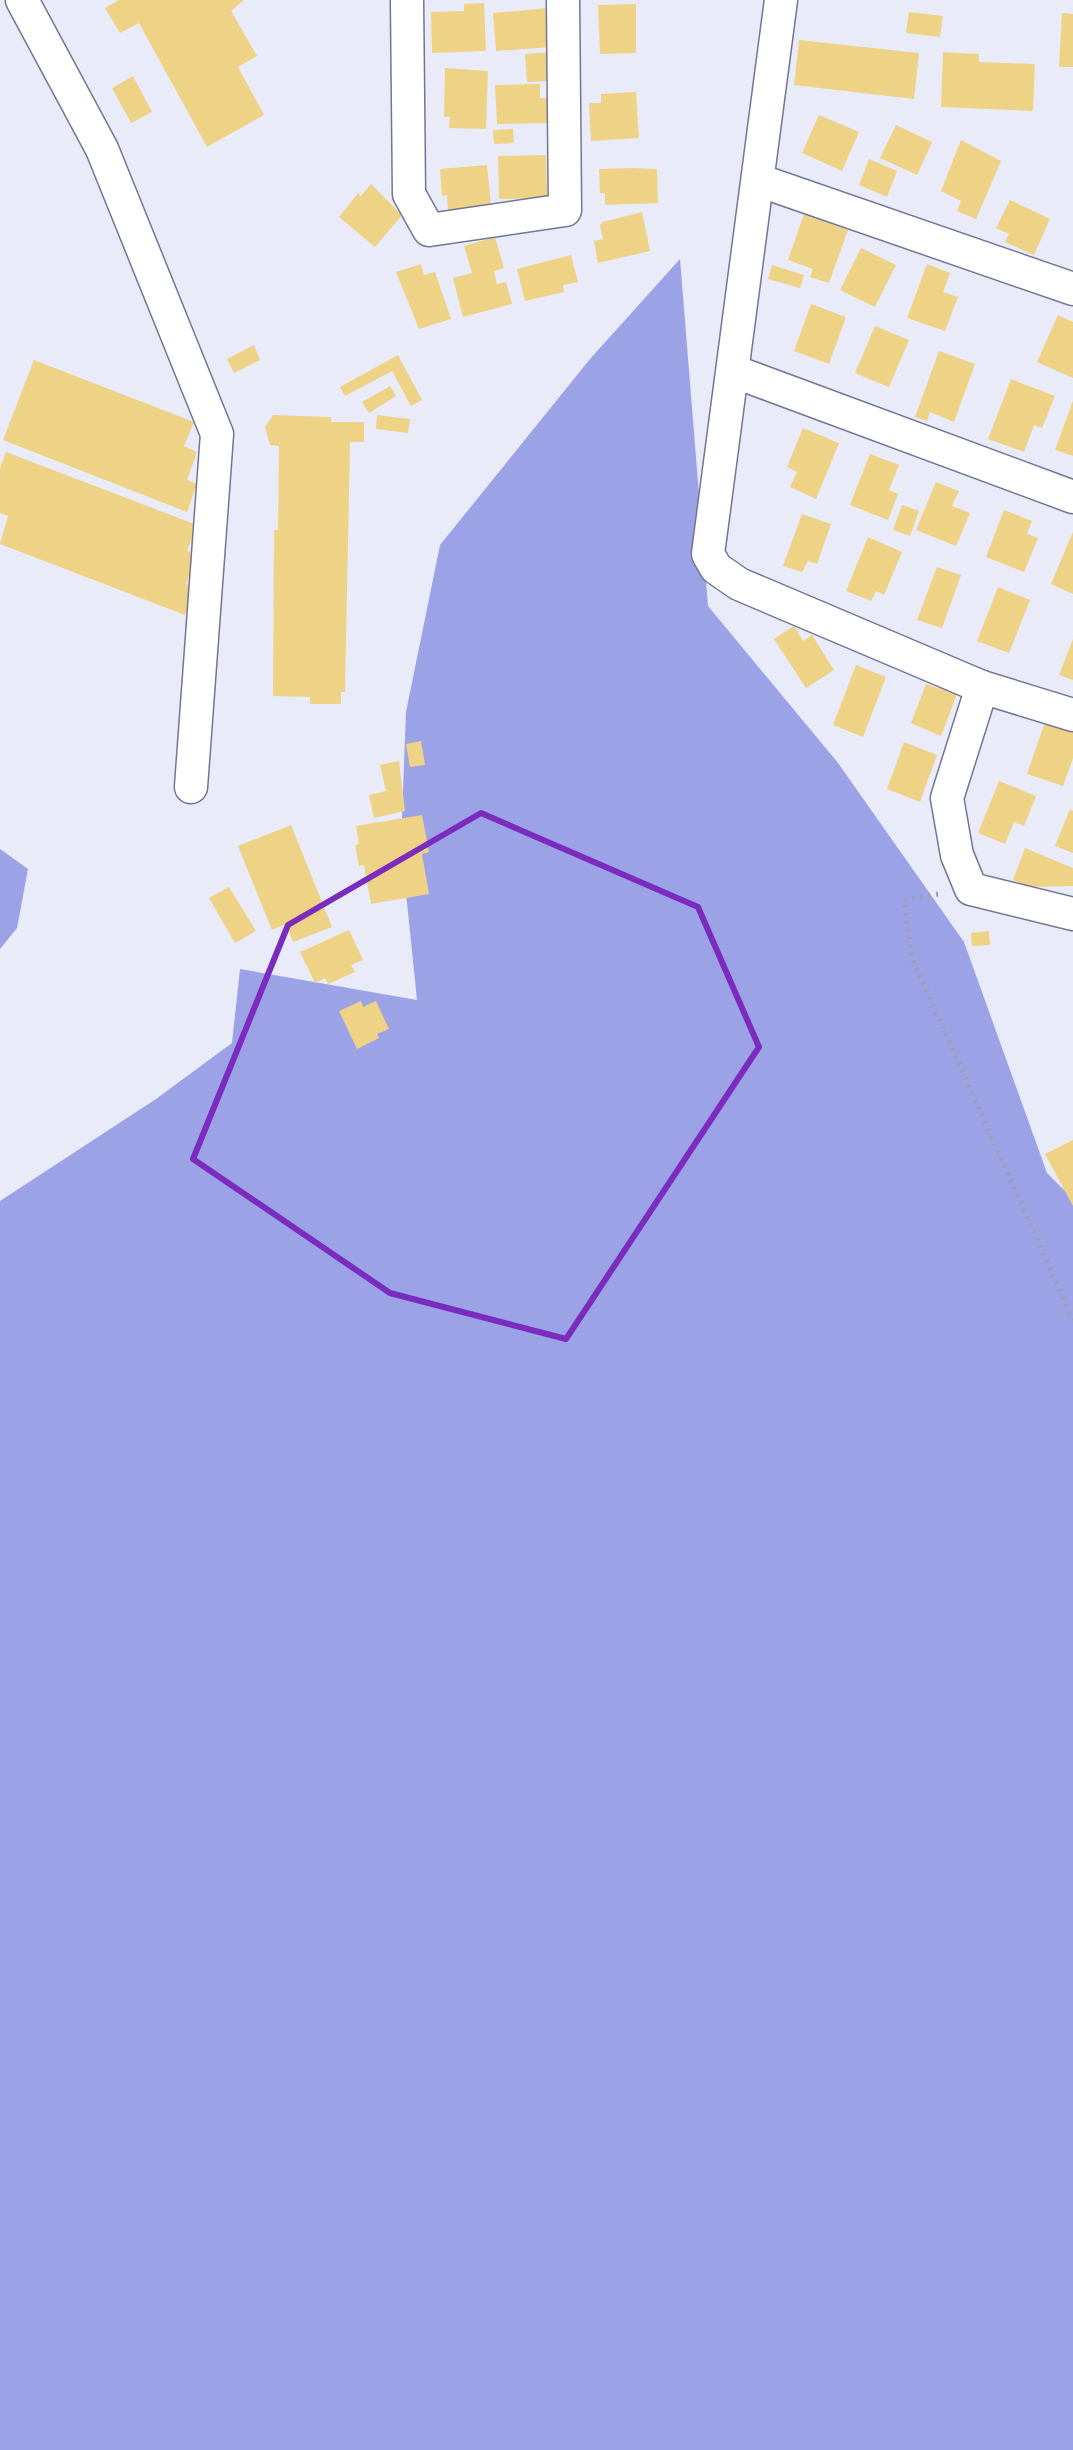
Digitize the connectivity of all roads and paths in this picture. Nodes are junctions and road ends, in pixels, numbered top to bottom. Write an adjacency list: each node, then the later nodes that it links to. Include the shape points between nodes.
1 (22, 0): 11 (street, via 102,149 217,434)
2 (407, 0): 3 (street, via 409,194 429,230 565,210)
3 (563, 0)
4 (781, 0): 5 (street)
5 (758, 180): 6 (street); 7 (street)
6 (1073, 289)
7 (733, 371): 8 (street); 9 (street, via 708,554 716,568 739,584)
8 (1073, 497)
9 (982, 687): 10 (street); 12 (street, via 947,798 957,855)
10 (1073, 715)
11 (191, 787)
12 (971, 889): 13 (street); 14 (path, via 904,900 912,958)
13 (1073, 914)
14 (1073, 1320)

